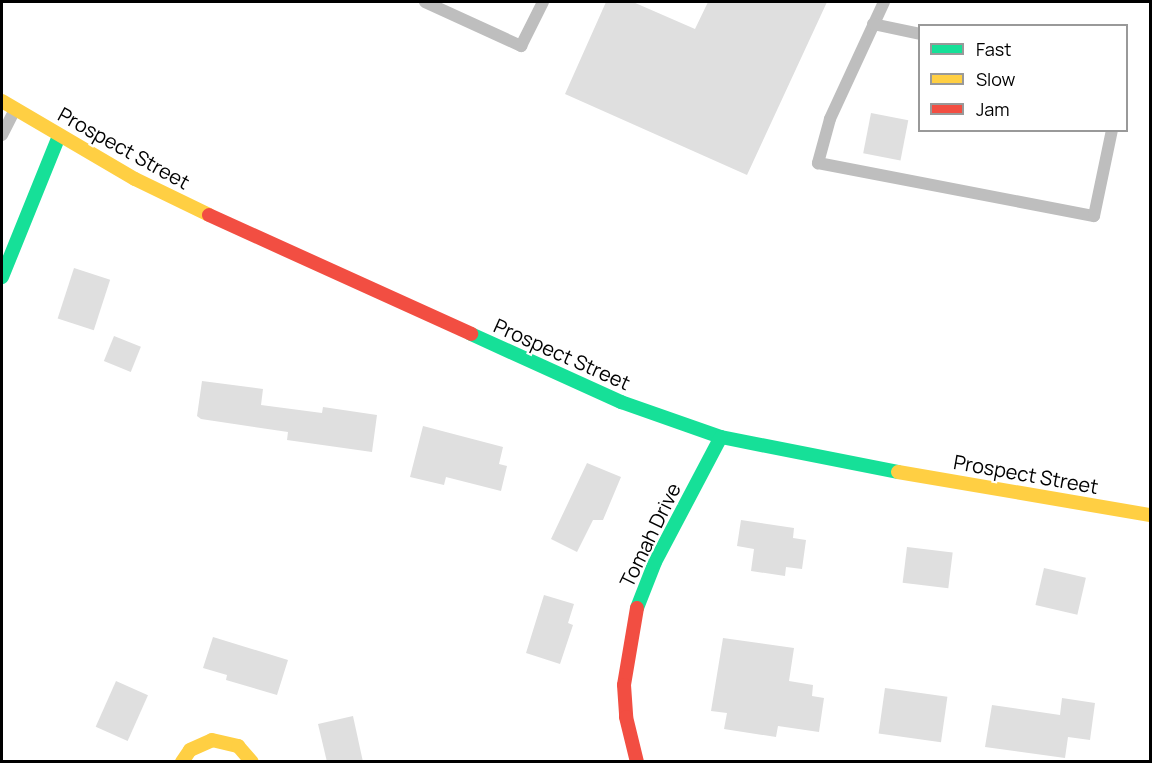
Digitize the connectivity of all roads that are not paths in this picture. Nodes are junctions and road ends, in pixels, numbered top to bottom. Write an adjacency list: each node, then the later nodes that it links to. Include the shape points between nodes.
1 (425, 2): 2 (lane, via 521,46)
2 (543, 2)
3 (884, 2): 4 (lane)
4 (873, 24): 5 (lane); 8 (lane, via 830,119 818,163 1094,216)
5 (918, 34)
6 (2, 101): 7 (street, Prospect Street)
7 (15, 110): 9 (lane); 10 (street, Prospect Street)
8 (1112, 132)
9 (2, 135)
10 (59, 136): 11 (street); 12 (street, Prospect Street, via 135,179 321,268 621,402)
11 (2, 277)
12 (721, 437): 13 (street, Prospect Street, via 819,458); 16 (street, Tomah Drive, via 655,561 637,607 624,686 626,717)
13 (1150, 515)
14 (182, 762): 15 (street, via 190,750 212,740 238,746)
15 (252, 762)
16 (637, 762)

